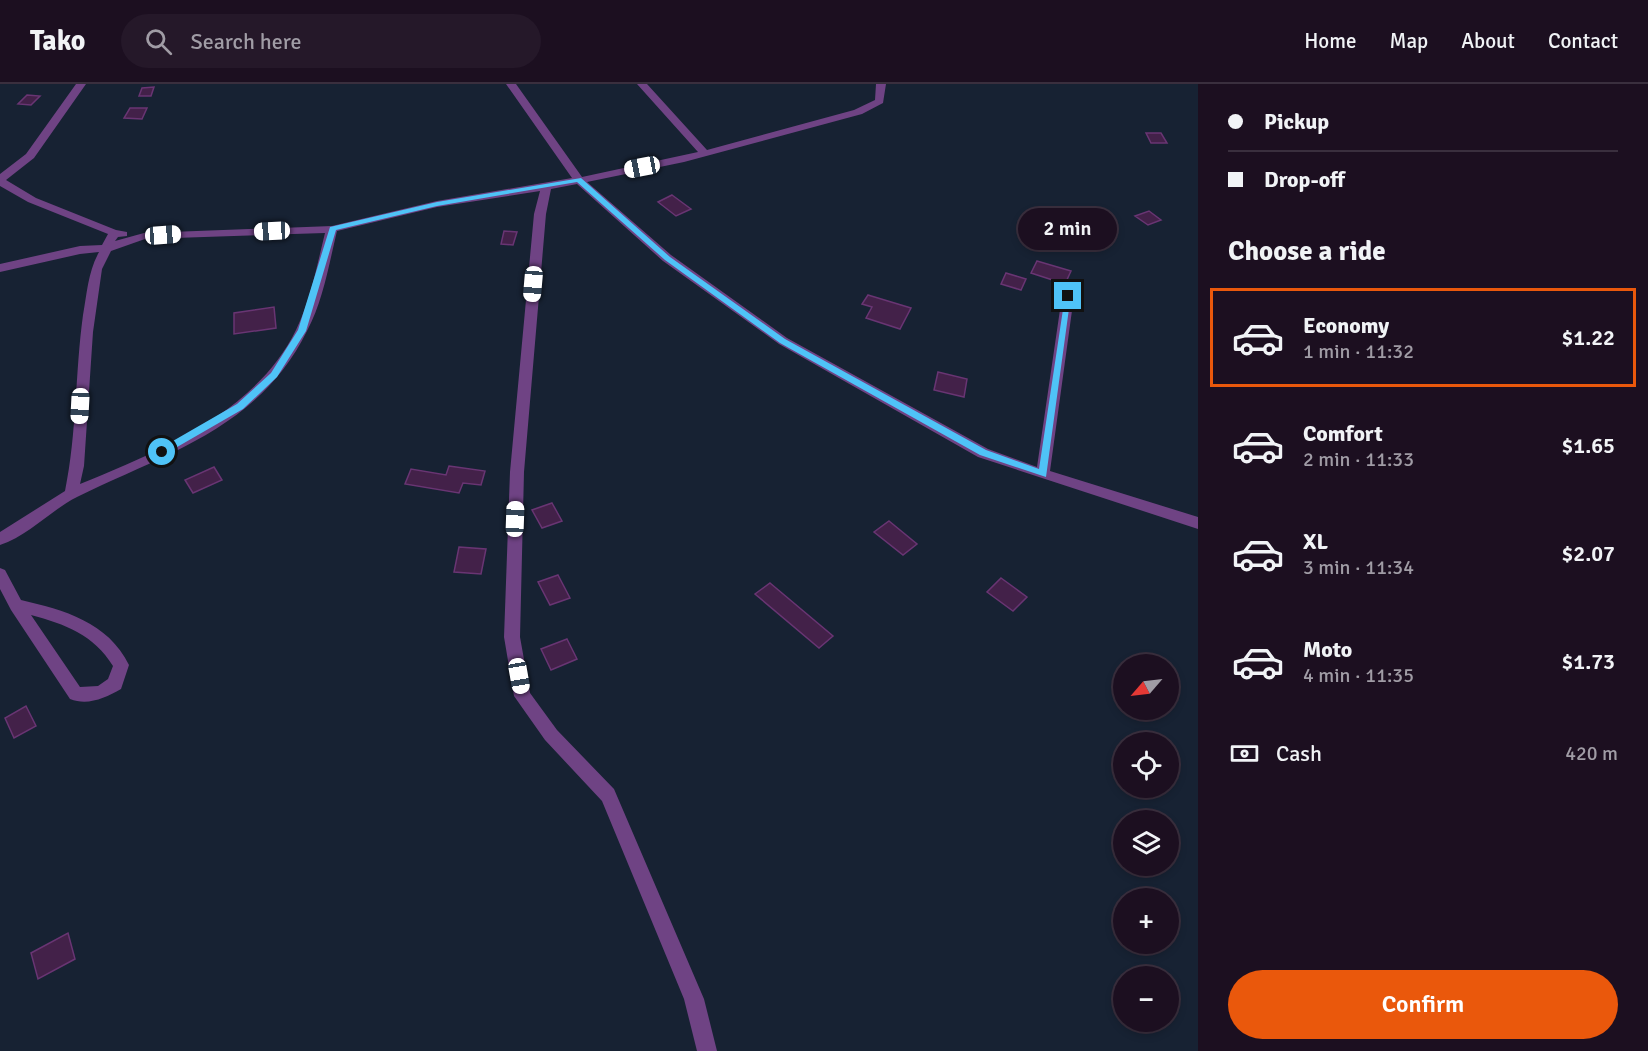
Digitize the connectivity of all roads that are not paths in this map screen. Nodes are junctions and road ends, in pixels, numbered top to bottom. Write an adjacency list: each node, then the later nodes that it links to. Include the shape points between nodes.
1 (81, 84): 6 (street, via 30,156)
2 (510, 84): 7 (street)
3 (642, 84): 5 (street)
4 (881, 84): 5 (street, via 880,100 858,112)
5 (704, 153): 7 (street)
6 (0, 180): 10 (street, via 32,200)
7 (579, 180): 8 (street); 15 (street, via 667,258 783,341 983,453)
8 (546, 187): 9 (street, via 437,204); 21 (street, via 540,214 517,472 512,637 522,696 608,795 694,999)
9 (332, 229): 11 (street); 16 (street, via 302,331 274,375 240,406 178,443)
10 (114, 233): 11 (street); 12 (street)
11 (144, 236): 12 (street)
12 (107, 248): 13 (street); 16 (street, via 96,269)
13 (0, 268)
14 (1068, 296): 15 (street)
15 (1043, 474): 17 (street)
16 (71, 494): 18 (street)
17 (1198, 523)
18 (0, 539)
19 (0, 574): 20 (street)
20 (16, 604): 20 (street, via 76,694 100,693 115,684 121,665 112,648 72,619)
21 (707, 1051)

